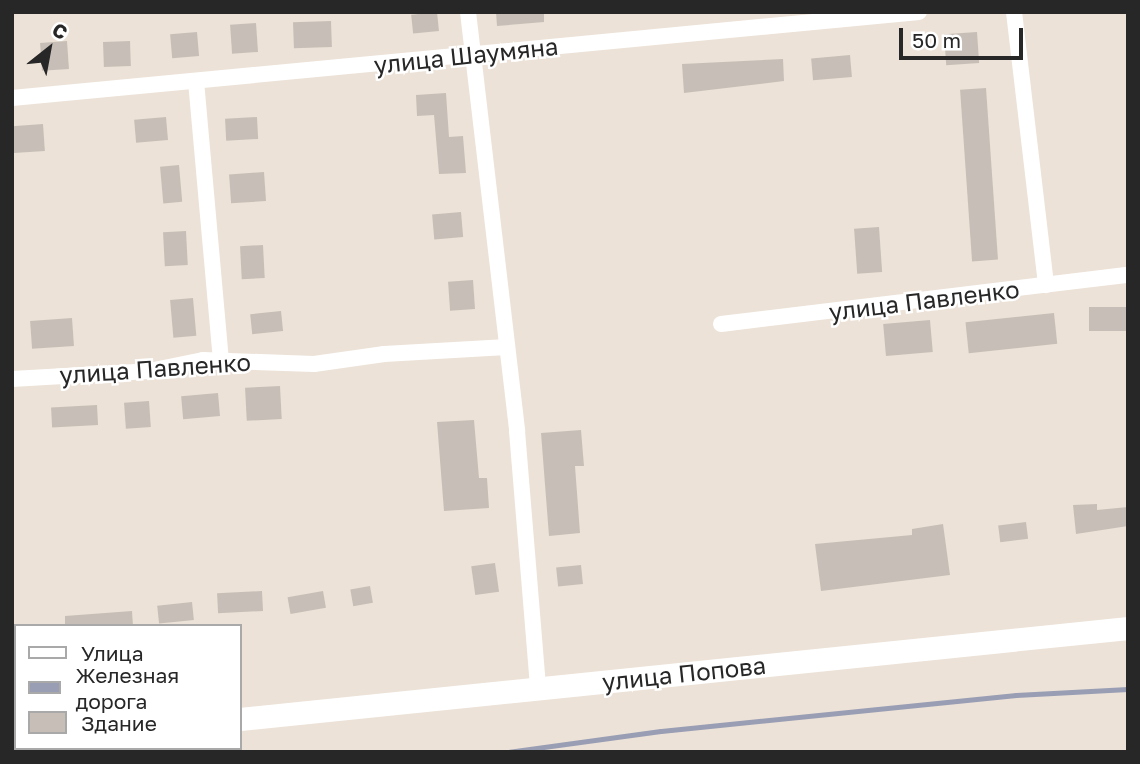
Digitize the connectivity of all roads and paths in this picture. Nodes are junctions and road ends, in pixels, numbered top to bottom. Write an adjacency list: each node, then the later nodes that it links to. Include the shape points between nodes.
1 (468, 12): 4 (street)
2 (919, 12): 4 (street, улица Шаумяна)
3 (1014, 12): 8 (street)
4 (473, 53): 5 (street, улица Шаумяна); 10 (street)
5 (196, 81): 6 (street, улица Шаумяна); 11 (street)
6 (12, 98)
7 (1128, 275): 8 (street, улица Павленко)
8 (1046, 285): 9 (street, улица Павленко)
9 (720, 324)
10 (508, 346): 11 (street, улица Павленко, via 314,364); 14 (street)
11 (221, 359): 12 (street, улица Павленко, via 149,371)
12 (12, 379)
13 (1128, 628): 14 (main road, улица Попова)
14 (538, 688): 15 (main road, улица Попова)
15 (242, 719)

